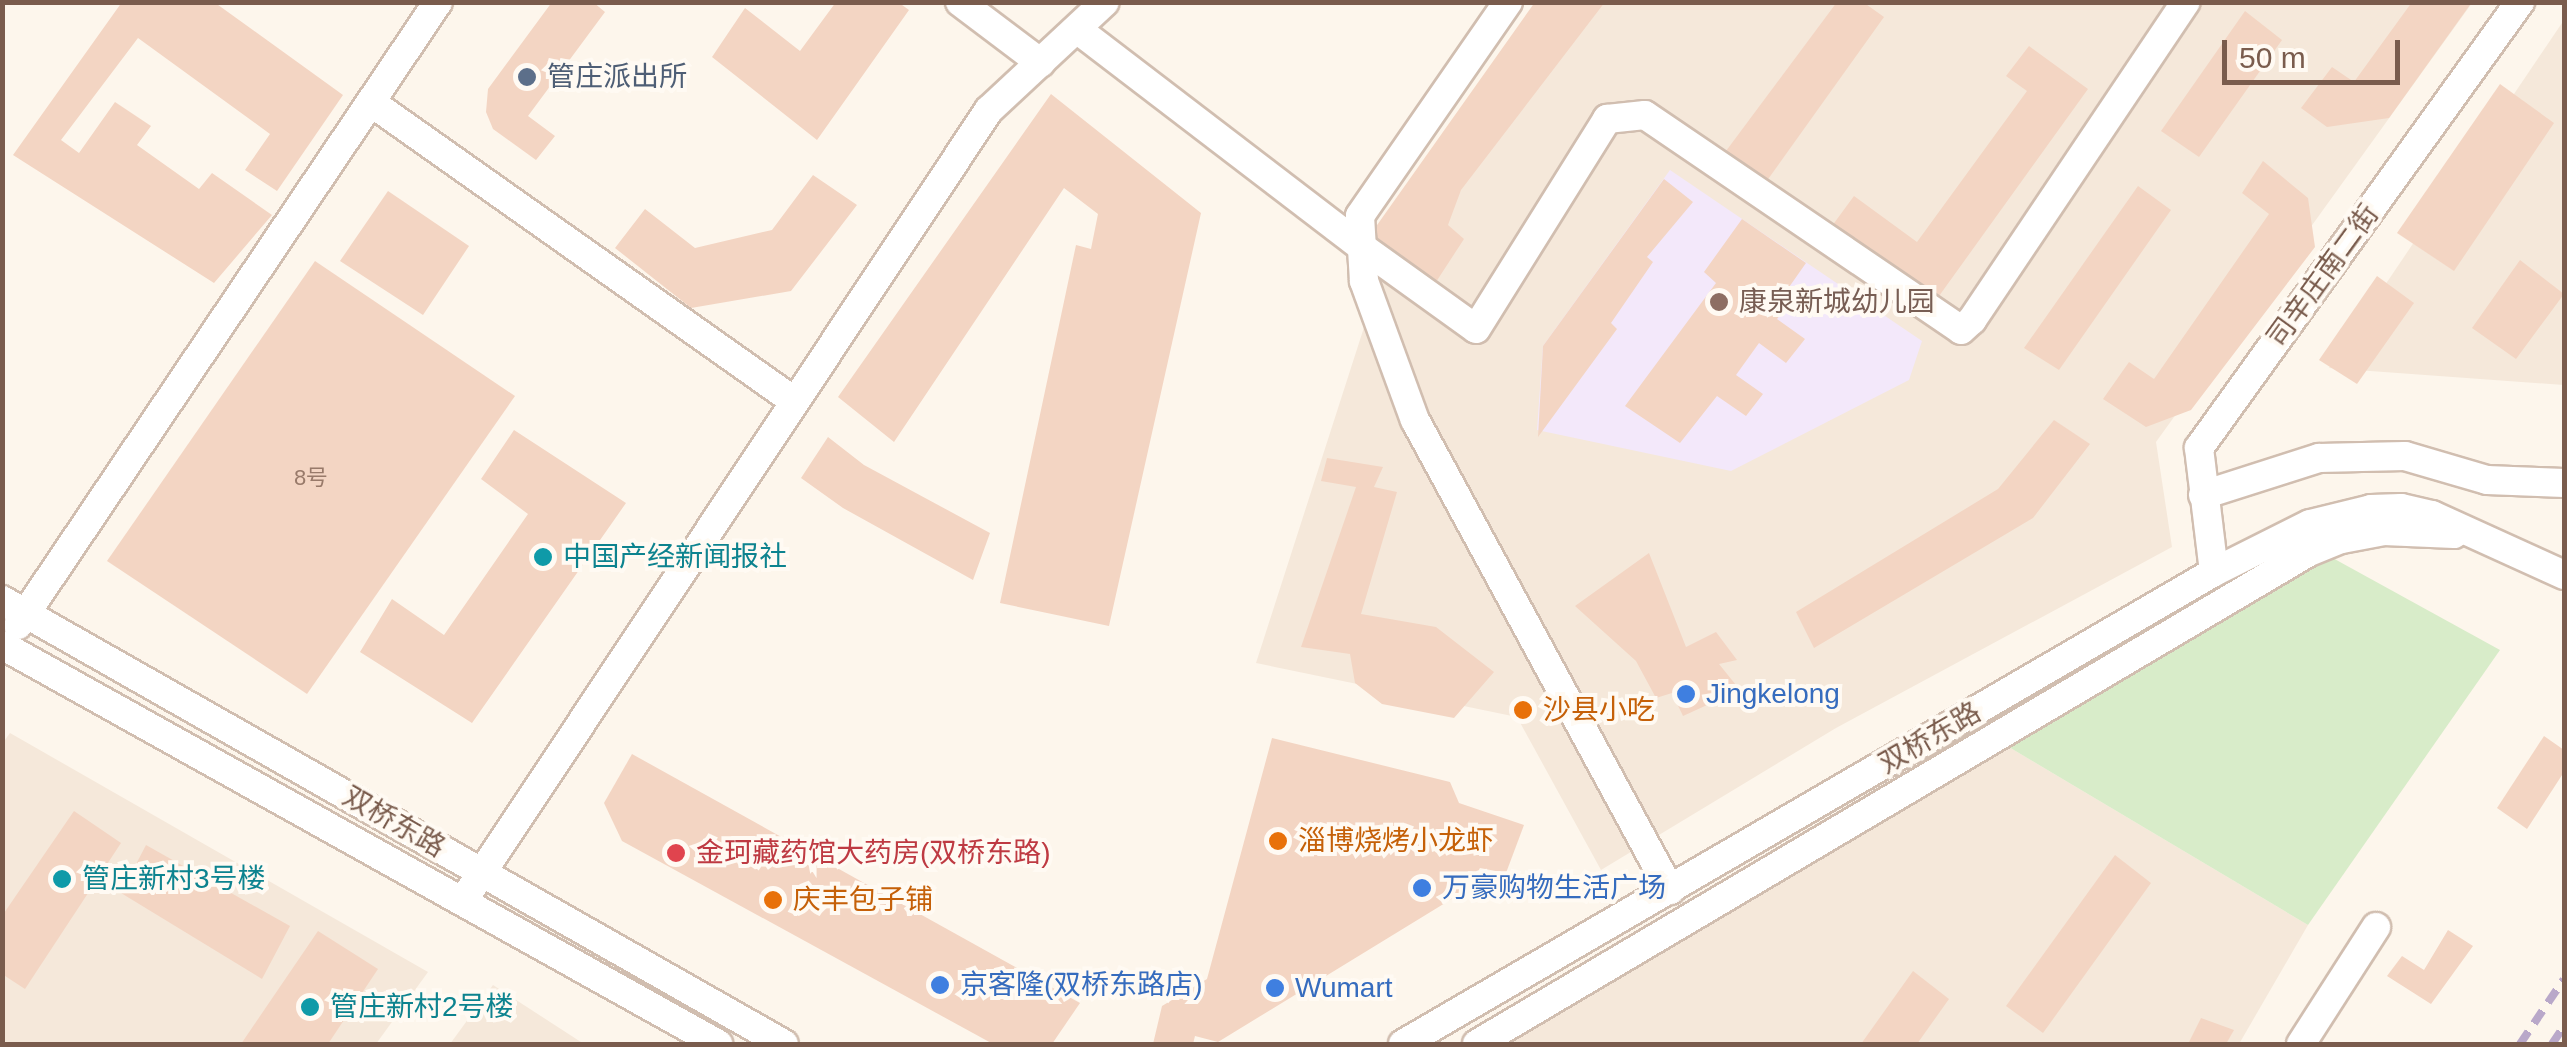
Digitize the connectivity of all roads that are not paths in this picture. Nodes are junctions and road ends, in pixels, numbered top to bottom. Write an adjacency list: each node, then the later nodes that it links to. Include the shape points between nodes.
1 (438, 2): 9 (street)
2 (960, 2): 8 (street)
3 (1105, 2): 7 (street)
4 (1508, 2): 10 (street, via 1360,216)
5 (2186, 2): 10 (street, via 1961,330 1646,115 1606,119 1476,328)
6 (2520, 2): 13 (street, 司辛庄南二街, via 2199,448)
7 (1078, 30): 8 (street); 10 (street)
8 (1042, 63): 11 (street, via 989,110)
9 (372, 103): 11 (street); 17 (street)
10 (1362, 248): 20 (street, via 1381,337 1415,420)
11 (794, 401): 19 (street)
12 (2564, 483): 13 (street, via 2488,480 2405,456 2319,458)
13 (2203, 495): 15 (street, 司辛庄南二街)
14 (2476, 535): 15 (street, 双桥东路, via 2432,515 2371,509 2310,524); 16 (street, 双桥东路); 26 (street, 双桥东路, via 2384,531 2309,552)
15 (2214, 572): 20 (street, 双桥东路)
16 (2564, 575)
17 (15, 606): 18 (street); 19 (street, 双桥东路)
18 (3, 646): 21 (street, 双桥东路)
19 (482, 872): 21 (street); 24 (street, 双桥东路)
20 (1670, 890): 25 (street, 双桥东路)
21 (462, 901): 23 (street, 双桥东路)
22 (2376, 926): 27 (street)
23 (718, 1044)
24 (784, 1044)
25 (1403, 1044)
26 (1478, 1044)
27 (2301, 1044)

